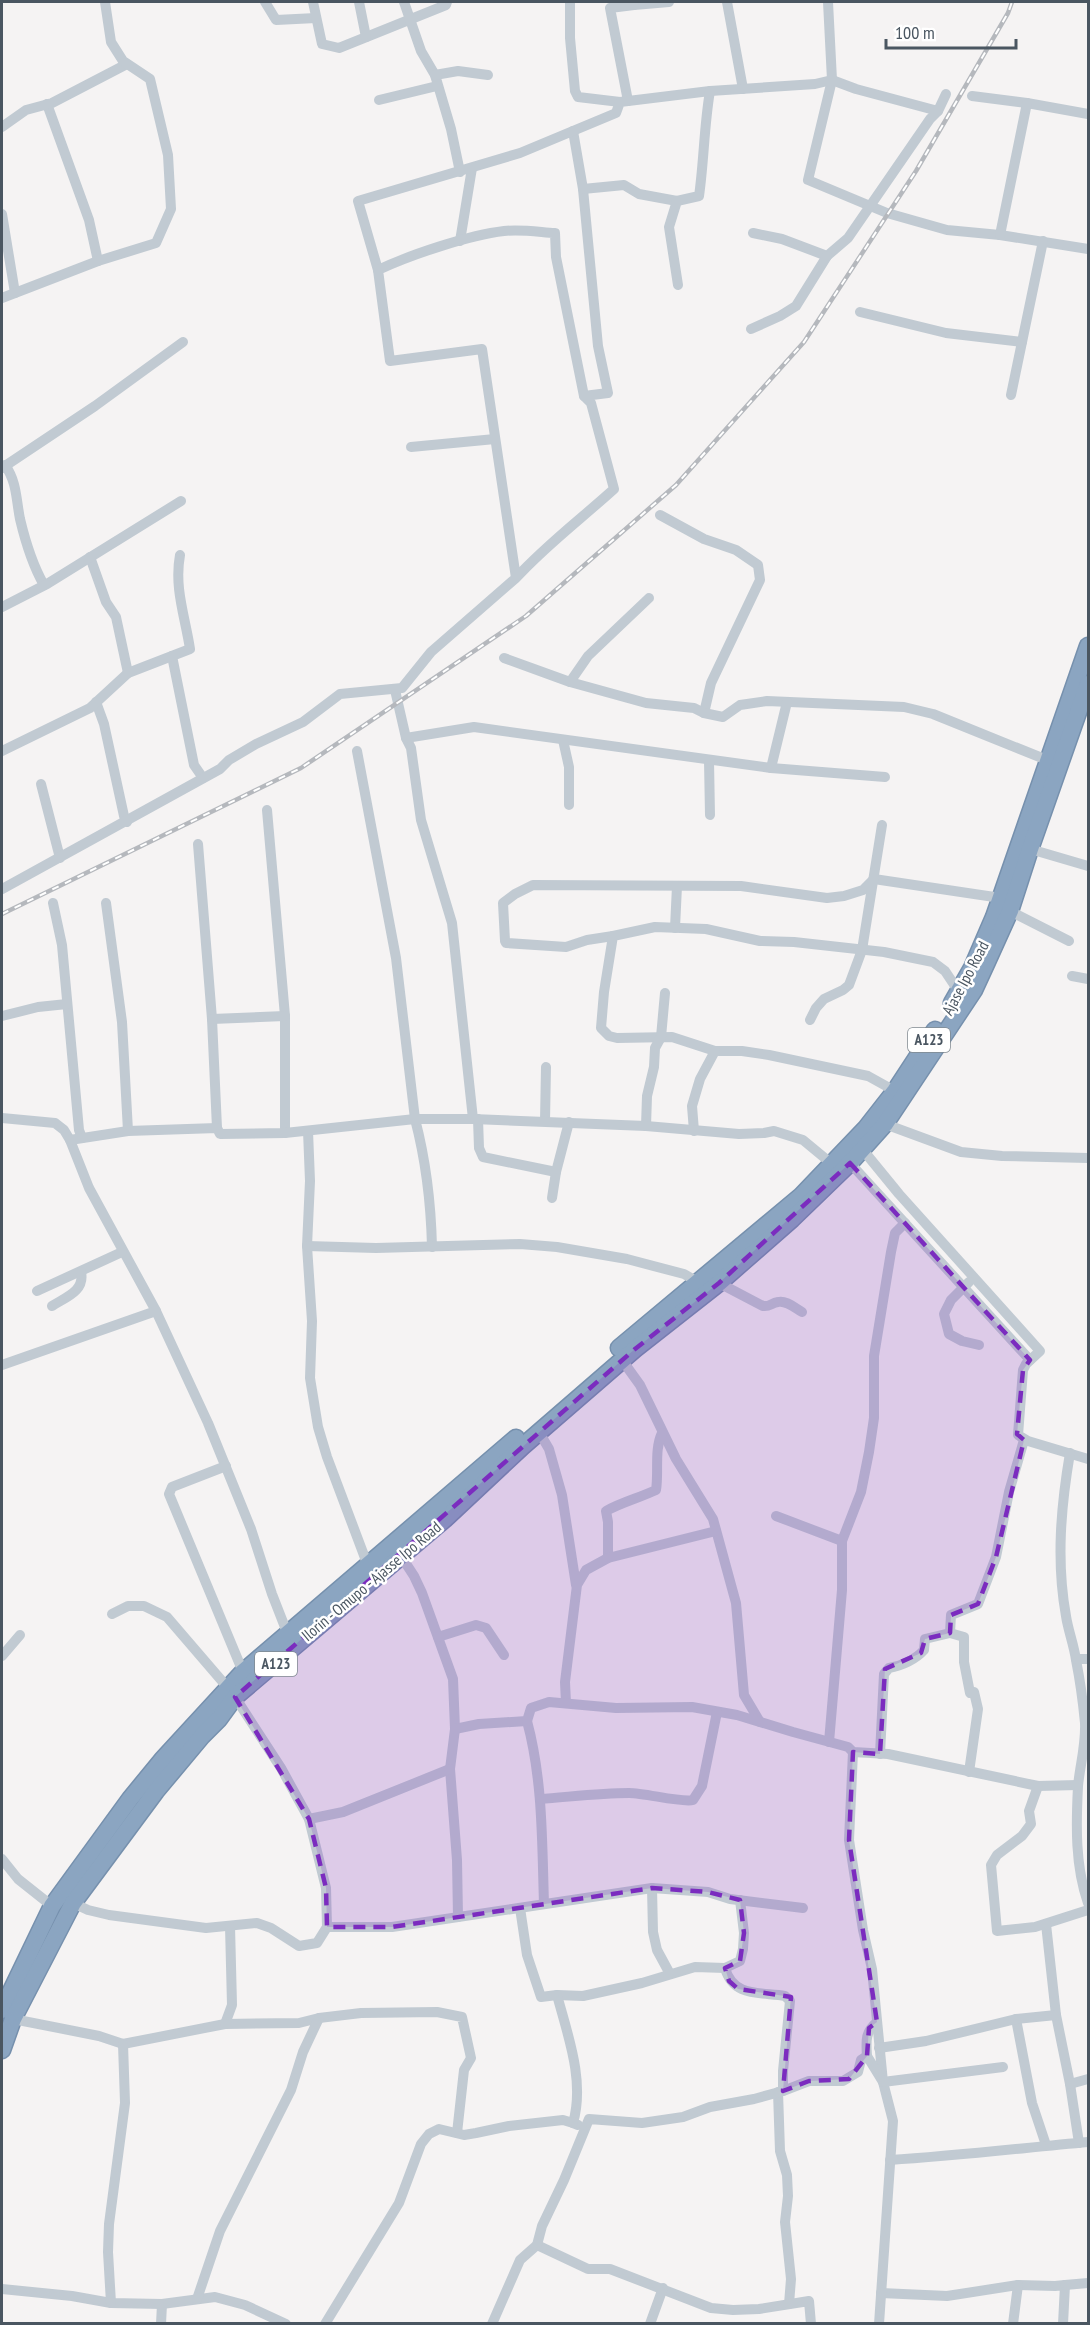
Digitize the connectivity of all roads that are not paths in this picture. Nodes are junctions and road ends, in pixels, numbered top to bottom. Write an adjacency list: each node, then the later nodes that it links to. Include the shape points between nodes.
1 (105, 2): 15 (street, via 111,42)
2 (265, 2): 12 (street, via 276,20)
3 (312, 2): 12 (street)
4 (358, 2): 14 (street)
5 (404, 2): 13 (street)
6 (447, 2): 13 (street)
7 (570, 2): 24 (street, via 570,38 578,97)
8 (669, 2): 11 (street)
9 (727, 2): 19 (street)
10 (828, 2): 17 (street)
11 (634, 3): 24 (street, via 610,8)
12 (316, 18): 14 (street, via 322,44 339,48)
13 (410, 20): 14 (street); 18 (street)
14 (366, 37)
15 (126, 64): 26 (street); 43 (street, via 150,78 168,155 171,209 156,243)
16 (488, 75): 18 (street, via 458,71)
17 (832, 80): 19 (street); 27 (street); 35 (street, via 808,180)
18 (436, 81): 23 (street); 32 (street)
19 (743, 89): 20 (street)
20 (710, 91): 24 (street); 34 (street, via 699,196)
21 (946, 94): 27 (street)
22 (972, 96): 25 (street)
23 (379, 100)
24 (624, 102): 30 (street, via 616,113)
25 (1028, 103): 28 (street); 38 (street)
26 (47, 104): 29 (street, via 26,110); 43 (street, via 89,220)
27 (938, 111): 35 (street)
28 (1089, 114)
29 (2, 127)
30 (573, 131): 31 (street); 33 (street)
31 (472, 168): 32 (street); 39 (street)
32 (460, 172): 44 (street, via 358,201)
33 (583, 189): 34 (street, via 624,185 639,194); 53 (street, via 598,346 608,393)
34 (677, 201): 45 (street, via 669,227)
35 (869, 206): 38 (street, via 947,230); 42 (street, via 848,238)
36 (2, 214): 46 (street)
37 (753, 233): 42 (street)
38 (1000, 236): 40 (street)
39 (460, 241): 44 (street); 53 (street, via 504,230 555,232 556,258)
40 (1043, 241): 41 (street); 51 (street)
41 (1089, 249)
42 (827, 256): 49 (street, via 796,306)
43 (98, 261): 46 (street)
44 (378, 270): 54 (street, via 390,361 482,350)
45 (678, 285)
46 (15, 293): 47 (street)
47 (2, 298)
48 (860, 312): 51 (street, via 946,333)
49 (751, 329)
50 (183, 342): 56 (street)
51 (1022, 342): 52 (street)
52 (1011, 395)
53 (584, 396): 61 (street, via 591,403 614,489 539,552)
54 (495, 439): 55 (street); 61 (street)
55 (411, 447)
56 (3, 466): 62 (street, via 14,482 20,520)
57 (181, 501): 60 (street)
58 (660, 514): 74 (street, via 704,539 736,550 758,565 760,580 711,683)
59 (180, 555): 66 (street, via 179,603 190,649)
60 (90, 557): 62 (street); 68 (street, via 106,602 116,617)
61 (516, 578): 71 (street, via 431,652 402,688)
62 (44, 585): 64 (street)
63 (649, 598): 69 (street, via 588,656)
64 (2, 607)
65 (1089, 646): 79 (highway, Ajase Ipo Road / A123)
66 (172, 656): 68 (street); 83 (street, via 194,765)
67 (504, 658): 69 (street)
68 (128, 673): 72 (street)
69 (570, 682): 74 (street, via 646,703 694,708)
70 (1089, 684): 91 (highway, Ajase Ipo Road / A123)
71 (395, 690): 75 (street); 83 (street, via 340,694 303,722 256,744)
72 (96, 702): 77 (street); 88 (street, via 105,724)
73 (787, 702): 74 (street, via 740,705 723,717); 79 (street, via 904,707 933,714); 81 (street)
74 (704, 714)
75 (406, 738): 76 (street, via 474,727); 119 (street, via 411,748 421,820 452,923)
76 (563, 740): 80 (street); 85 (street, via 569,767)
77 (2, 751)
78 (357, 751): 118 (street, via 396,958)
79 (1047, 760): 99 (highway, Ajase Ipo Road / A123)
80 (709, 761): 81 (street); 87 (street)
81 (771, 768): 82 (street)
82 (885, 777)
83 (203, 778): 88 (street)
84 (41, 784): 92 (street)
85 (570, 805)
86 (267, 810): 110 (street)
87 (710, 815)
88 (127, 822): 92 (street)
89 (882, 825): 94 (street)
90 (198, 844): 111 (street)
91 (1030, 849): 93 (street); 99 (highway, Ajase Ipo Road / A123)
92 (60, 858): 96 (street)
93 (1089, 866)
94 (871, 882): 95 (street, via 863,890 827,898 741,886); 99 (street, via 874,879); 103 (street)
95 (677, 886): 100 (street); 101 (street, via 533,885 503,903 506,943 566,947)
96 (2, 889)
97 (53, 903): 108 (street, via 62,945)
98 (106, 903): 125 (street, via 122,1022)
99 (1006, 905): 102 (street); 106 (highway, Ajase Ipo Road / A123); 122 (highway, Ajase Ipo Road / A123, via 974,990)
100 (675, 928): 101 (street, via 656,927); 103 (street)
101 (613, 936): 113 (street, via 601,1028 617,1038)
102 (1069, 941)
103 (862, 950): 106 (street, via 933,962 945,971); 112 (street, via 849,985 824,999)
104 (1072, 976): 105 (street)
105 (1089, 979)
106 (959, 992): 116 (highway, Ajase Ipo Road / A123)
107 (665, 993): 113 (street)
108 (67, 1004): 109 (street); 129 (street, via 79,1130)
109 (2, 1016)
110 (285, 1016): 111 (street); 128 (street)
111 (212, 1019): 124 (street)
112 (810, 1020)
113 (661, 1037): 114 (street); 123 (street, via 655,1048 647,1095)
114 (715, 1051): 116 (street, via 751,1052 868,1076); 127 (street, via 700,1079 692,1106)
115 (546, 1067): 120 (street)
116 (895, 1090): 133 (highway, Ajase Ipo Road / A123)
117 (2, 1118): 129 (street, via 55,1124)
118 (415, 1119): 119 (street); 126 (street); 138 (street, via 425,1166)
119 (476, 1119): 120 (street); 134 (street, via 483,1157)
120 (545, 1121): 121 (street)
121 (569, 1122): 123 (street); 134 (street)
122 (885, 1124): 130 (highway, Ajase Ipo Road / A123); 131 (street, via 961,1152)
123 (646, 1126): 127 (street)
124 (217, 1128): 125 (street); 128 (street, via 220,1134)
125 (128, 1131): 129 (street)
126 (308, 1131): 128 (street); 137 (street)
127 (694, 1131): 133 (street, via 753,1135 774,1131 803,1140)
128 (285, 1133)
129 (76, 1139): 139 (street, via 89,1188)
130 (863, 1150): 132 (highway, Ajase Ipo Road / A123); 141 (street)
131 (1089, 1158)
132 (850, 1163): 136 (street); 143 (highway, Ajase Ipo Road / A123)
133 (832, 1164): 142 (highway, Ajase Ipo Road / A123, via 801,1196)
134 (556, 1172): 135 (street)
135 (552, 1198)
136 (905, 1223): 144 (street); 162 (street, via 896,1233 891,1252 874,1356 873,1418 861,1492)
137 (307, 1246): 138 (street); 165 (street, via 312,1321 310,1378 318,1427)
138 (432, 1247): 142 (street, via 520,1244 580,1250 684,1274)
139 (122, 1252): 140 (street); 147 (street)
140 (81, 1272): 145 (street); 146 (street, via 80,1287)
141 (974, 1278): 144 (street); 152 (street, via 1040,1351)
142 (696, 1281): 149 (highway, Ajase Ipo Road / A123)
143 (719, 1283): 148 (street, via 763,1306 784,1302); 149 (highway, Ajase Ipo Road / A123)
144 (964, 1286): 150 (street, via 944,1314 949,1334); 152 (street)
145 (37, 1291)
146 (52, 1306)
147 (156, 1311): 153 (street); 159 (street)
148 (802, 1312)
149 (632, 1344): 151 (highway, Ilorin - Omupo - Ajasse Ipo Road / A123); 165 (highway, Ilorin - Omupo - Ajasse Ipo Road / A123)
150 (979, 1345)
151 (622, 1360): 154 (highway, Ilorin - Omupo - Ajasse Ipo Road / A123); 155 (street, via 640,1385)
152 (1030, 1360): 156 (street, via 1023,1370 1017,1430)
153 (2, 1365)
154 (539, 1432): 163 (highway, Ilorin - Omupo - Ajasse Ipo Road / A123); 166 (street, via 549,1449 562,1495)
155 (662, 1433): 161 (street, via 710,1511); 164 (street, via 657,1443 656,1490 606,1511)
156 (1024, 1440): 157 (street); 168 (street, via 985,1588 978,1604 951,1615)
157 (1070, 1453): 158 (street); 174 (street, via 1061,1503 1061,1580)
158 (1089, 1459)
159 (226, 1466): 170 (street); 176 (street, via 172,1487 169,1494)
160 (776, 1516): 162 (street)
161 (716, 1531): 164 (street); 178 (street, via 736,1603)
162 (842, 1541): 185 (street, via 842,1590)
163 (401, 1556): 171 (street, via 422,1593); 177 (highway, Ilorin - Omupo - Ajasse Ipo Road / A123)
164 (608, 1558): 166 (street, via 586,1570)
165 (368, 1566): 170 (highway, Ilorin - Omupo - Ajasse Ipo Road / A123)
166 (577, 1585): 179 (street)
167 (112, 1614): 177 (street, via 128,1606 144,1606 167,1617)
168 (950, 1633): 187 (street, via 925,1639 921,1653 884,1674); 189 (street, via 964,1637 966,1678 978,1709)
169 (20, 1635): 173 (street)
170 (288, 1635): 176 (highway, Ilorin - Omupo - Ajasse Ipo Road / A123)
171 (438, 1636): 172 (street, via 482,1626); 184 (street, via 453,1679)
172 (504, 1655)
173 (2, 1656)
174 (1076, 1659): 175 (street); 190 (street, via 1085,1724)
175 (1089, 1659)
176 (243, 1672): 177 (highway, Ilorin - Omupo - Ajasse Ipo Road / A123)
177 (231, 1693): 194 (street, via 295,1790); 198 (highway, Ilorin - Omupo - Ajasse Ipo Road / A123, via 219,1719 156,1791); 201 (highway, Ilorin - Omupo - Ajasse Ipo Road / A123, via 145,1781)
178 (744, 1695): 181 (street); 183 (street)
179 (566, 1703): 180 (street, via 616,1708 692,1707); 182 (street, via 549,1702 531,1708)
180 (717, 1712): 181 (street); 192 (street, via 702,1786 693,1800 629,1793)
181 (737, 1715): 183 (street)
182 (526, 1721): 184 (street); 192 (street)
183 (760, 1722): 185 (street)
184 (455, 1729): 188 (street)
185 (829, 1742): 186 (street)
186 (853, 1752): 187 (street); 216 (street, via 849,1840 872,1969)
187 (880, 1754): 189 (street)
188 (450, 1769): 194 (street, via 343,1812); 205 (street)
189 (969, 1772): 191 (street)
190 (1078, 1785): 191 (street); 193 (street)
191 (1038, 1786): 206 (street, via 1029,1811 1031,1824 991,1865 997,1931)
192 (540, 1799): 200 (street)
193 (1083, 1807): 199 (street, via 1078,1858)
194 (309, 1819): 208 (street, via 326,1888)
195 (2, 1859): 201 (street, via 18,1879)
196 (652, 1888): 197 (street, via 708,1892); 200 (street); 210 (street, via 652,1932)
197 (740, 1900): 203 (street); 209 (street, via 742,1954 740,1961)
198 (73, 1902): 207 (street, via 88,1910 149,1921 206,1928); 212 (highway, Ilorin - Omupo - Ajasse Ipo Road / A123)
199 (1089, 1903)
200 (544, 1904): 202 (street)
201 (52, 1906): 212 (highway, Ilorin - Omupo - Ajasse Ipo Road / A123)
202 (520, 1908): 205 (street); 211 (street, via 527,1955 538,1991 541,1997)
203 (803, 1908)
204 (1089, 1910): 206 (street)
205 (458, 1917): 208 (street, via 392,1927)
206 (1046, 1924): 213 (street)
207 (230, 1926): 208 (street, via 257,1923 299,1946 317,1943); 217 (street, via 232,2006)
208 (327, 1928)
209 (725, 1968): 210 (street, via 695,1967); 226 (street, via 729,1981 738,1989 785,1996 790,2001)
210 (670, 1974): 211 (street, via 583,1996)
211 (557, 1995): 227 (street)
212 (7, 2014): 218 (street); 220 (highway, Ilorin - Omupo - Ajasse Ipo Road / A123)
213 (1056, 2015): 215 (street); 225 (street)
214 (319, 2018): 217 (street, via 299,2023); 228 (street, via 437,2012 462,2017 471,2058 464,2070); 239 (street, via 291,2090 220,2231)
215 (1016, 2019): 219 (street, via 926,2042); 230 (street, via 1032,2103)
216 (877, 2022): 219 (street); 221 (street, via 869,2028)
217 (225, 2024): 218 (street)
218 (123, 2044): 240 (street, via 125,2103 109,2224)
219 (879, 2048): 224 (street)
220 (2, 2050)
221 (867, 2056): 224 (street); 226 (street, via 849,2079 810,2081)
222 (1003, 2067): 224 (street)
223 (1089, 2079): 225 (street)
224 (884, 2082): 231 (street, via 893,2121)
225 (1070, 2084): 229 (street)
226 (781, 2092): 227 (street, via 682,2117 642,2123); 242 (street, via 780,2151 787,2175)
227 (582, 2124): 228 (street, via 563,2120); 232 (street)
228 (457, 2133): 245 (street, via 439,2129 421,2144 399,2203)
229 (1084, 2143): 230 (street)
230 (1046, 2145): 231 (street)
231 (890, 2160): 238 (street)
232 (537, 2246): 236 (street, via 588,2269 610,2269); 246 (street, via 520,2260)
233 (1088, 2283): 235 (street)
234 (1018, 2285): 235 (street); 238 (street, via 947,2296); 250 (street)
235 (1065, 2285): 251 (street)
236 (663, 2288): 242 (street, via 711,2308 733,2310); 247 (street)
237 (2, 2289): 240 (street)
238 (881, 2294): 249 (street)
239 (197, 2299): 241 (street); 244 (street, via 215,2297 232,2301)
240 (111, 2303): 241 (street)
241 (162, 2304): 243 (street)
242 (789, 2304): 248 (street, via 809,2301)
243 (160, 2324)
244 (286, 2324)
245 (325, 2324)
246 (492, 2324)
247 (650, 2324)
248 (811, 2324)
249 (879, 2324)
250 (1013, 2324)
251 (1063, 2324)

